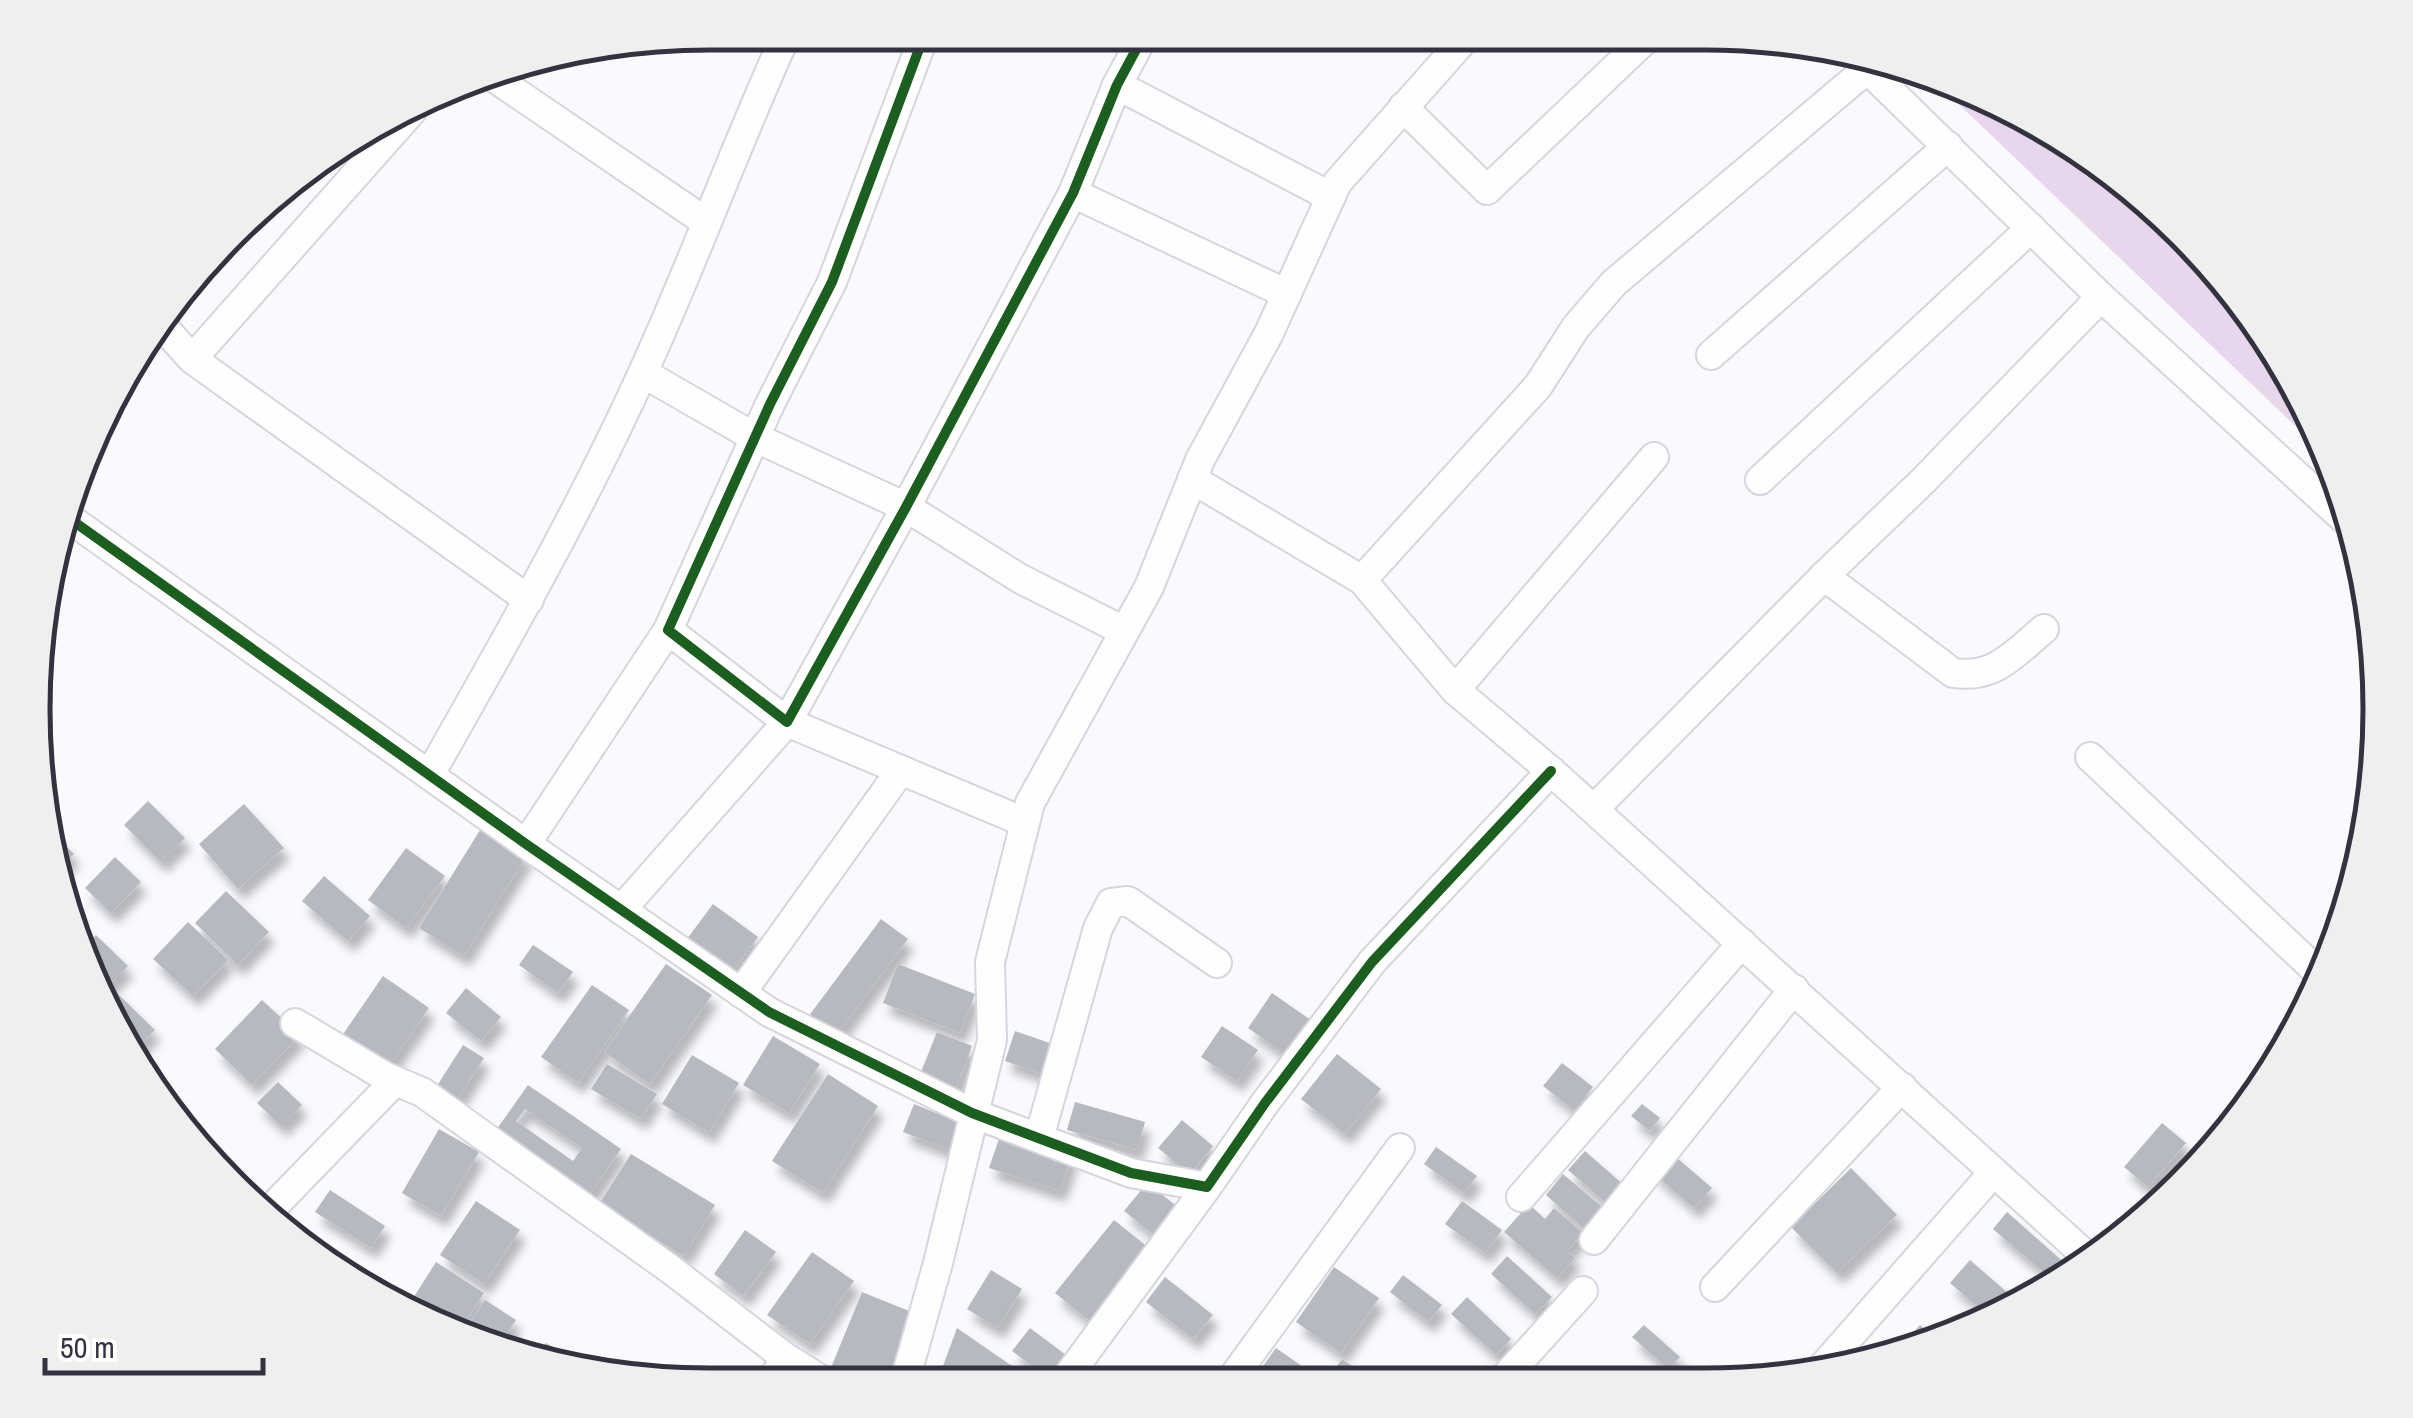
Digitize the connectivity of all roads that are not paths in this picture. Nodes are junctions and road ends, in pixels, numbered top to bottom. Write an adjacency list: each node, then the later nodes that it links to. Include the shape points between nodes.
1 (779, 50): 15 (street)
2 (919, 50): 23 (street, via 832,282)
3 (1136, 50): 9 (street)
4 (1455, 50): 10 (street)
5 (1634, 50): 10 (street, via 1487,190)
6 (1854, 67): 31 (street, via 1614,283 1538,386)
7 (1869, 71): 12 (street)
8 (503, 83): 15 (street)
9 (1117, 85): 13 (street); 14 (street)
10 (1403, 107): 14 (street)
11 (396, 129): 21 (street)
12 (1948, 146): 16 (street); 20 (street)
13 (1073, 193): 17 (street); 27 (street)
14 (1331, 197): 17 (street)
15 (706, 222): 22 (street)
16 (2030, 228): 18 (street); 26 (street)
17 (1287, 294): 25 (street)
18 (2101, 297): 28 (street); 30 (street)
19 (168, 333): 21 (street)
20 (1711, 355)
21 (192, 360): 32 (street)
22 (643, 373): 23 (street); 32 (street)
23 (756, 438): 27 (street); 34 (street)
24 (1654, 457): 36 (street)
25 (1192, 479): 31 (street); 35 (street)
26 (1760, 480)
27 (906, 506): 35 (street, via 1019,578); 37 (street)
28 (2331, 507)
29 (77, 524): 41 (street)
30 (1824, 576): 33 (street, via 1953,673 1991,672); 42 (street)
31 (1362, 580): 36 (street)
32 (529, 600): 41 (street)
33 (2044, 629)
34 (668, 630): 37 (street); 44 (street)
35 (1124, 631): 43 (street)
36 (1455, 690): 40 (street)
37 (786, 722): 39 (street); 45 (street)
38 (2090, 757): 48 (street)
39 (901, 770): 43 (street); 50 (street)
40 (1551, 771): 42 (street); 58 (street, via 1372,962)
41 (430, 774): 44 (street)
42 (1594, 810): 46 (street)
43 (1024, 822): 54 (street, via 990,962 992,1040)
44 (526, 844): 45 (street)
45 (621, 910): 50 (street)
46 (1742, 943): 49 (street); 59 (street)
47 (1217, 963): 55 (street, via 1128,901 1111,903 1098,928)
48 (2311, 966)
49 (1794, 989): 53 (street); 61 (street)
50 (741, 993): 54 (street)
51 (296, 1023): 52 (street)
52 (395, 1081): 60 (street); 66 (street, via 422,1092)
53 (1902, 1087): 57 (street); 63 (street)
54 (972, 1114): 55 (street); 69 (street)
55 (1039, 1138): 58 (street, via 1131,1173)
56 (1400, 1148): 71 (street)
57 (1992, 1174): 62 (street); 65 (street)
58 (1207, 1187): 70 (street)
59 (1521, 1197)
60 (276, 1205)
61 (1594, 1240)
62 (2080, 1250)
63 (1715, 1287)
64 (1583, 1290): 72 (street)
65 (1833, 1355)
66 (786, 1358): 67 (street); 68 (street)
67 (779, 1368)
68 (802, 1368)
69 (908, 1368)
70 (1074, 1368)
71 (1240, 1368)
72 (1513, 1368)

